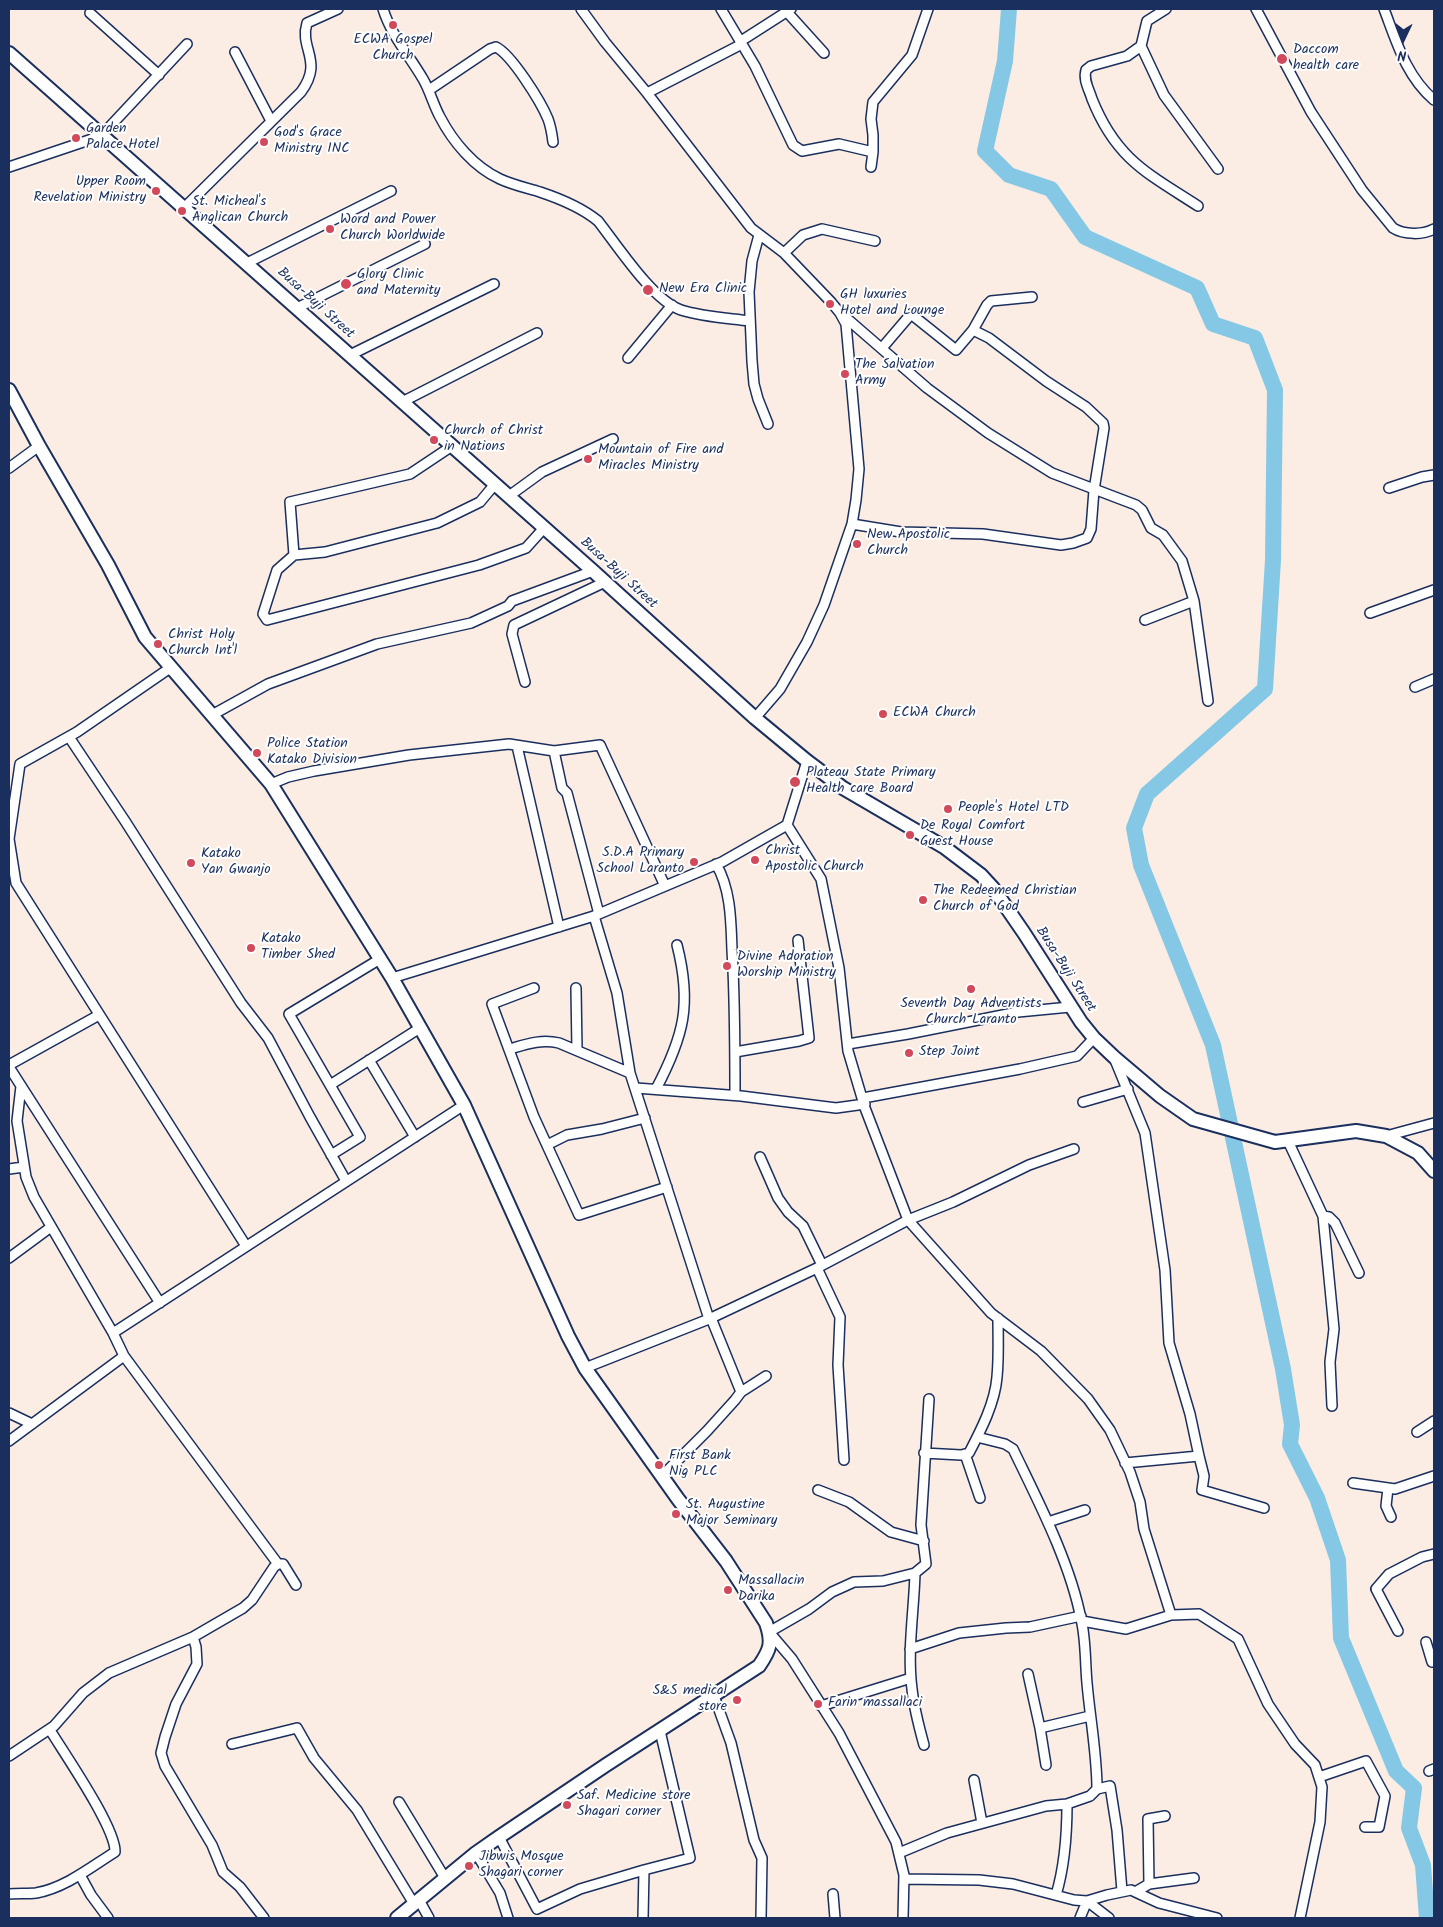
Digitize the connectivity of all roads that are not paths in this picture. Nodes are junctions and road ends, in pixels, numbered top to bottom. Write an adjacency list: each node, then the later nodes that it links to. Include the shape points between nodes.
1 (338, 9): 22 (street, via 307,23 311,66 308,82)
2 (383, 9): 19 (street)
3 (581, 9): 20 (street)
4 (721, 9): 12 (street)
5 (928, 9): 25 (street, via 912,55 873,102)
6 (1166, 9): 10 (street)
7 (1256, 9): 32 (street, via 1311,112 1362,190 1393,228 1400,232 1429,232)
8 (1384, 9): 21 (street, via 1414,79)
9 (789, 10): 12 (street); 17 (street)
10 (1154, 12): 14 (street, via 1147,21)
11 (90, 13): 18 (street)
12 (741, 42): 20 (street); 25 (street, via 797,149 806,151 839,144)
13 (187, 44): 18 (street)
14 (1141, 46): 28 (street, via 1164,95); 30 (street, via 1127,56 1090,66 1085,80 1100,118 1131,161)
15 (236, 52): 22 (street)
16 (9, 53): 23 (street, Busa-Buji Street)
17 (824, 53)
18 (158, 75): 23 (street)
19 (429, 90): 24 (street, via 496,47 519,71 548,118); 40 (street, via 440,118 468,156 500,179 541,192 588,213 598,221 654,292)
20 (647, 93): 33 (street)
21 (1434, 100)
22 (271, 121): 31 (street)
23 (101, 136): 26 (street); 31 (street, Busa-Buji Street)
24 (553, 142)
25 (873, 152): 27 (street)
26 (9, 167)
27 (871, 167)
28 (1218, 169)
29 (391, 191): 37 (street)
30 (1198, 206)
31 (184, 208): 37 (street, Busa-Buji Street)
32 (1434, 229)
33 (759, 235): 36 (street); 43 (street, via 750,274)
34 (875, 241): 36 (street, via 822,229 803,235)
35 (425, 244): 41 (street)
36 (784, 253): 42 (street)
37 (247, 264): 41 (street, Busa-Buji Street)
38 (494, 284): 47 (street)
39 (1032, 297): 44 (street, via 991,301)
40 (672, 305): 43 (street, via 698,314); 48 (street)
41 (297, 308): 47 (street, Busa-Buji Street)
42 (840, 313): 46 (street); 61 (street, via 848,331 859,469)
43 (750, 321): 51 (street, via 754,384)
44 (973, 330): 46 (street, via 956,350 911,314); 59 (street, via 1086,407 1103,423)
45 (537, 333): 50 (street)
46 (882, 348): 59 (street, via 927,388 988,433 1052,473)
47 (350, 355): 50 (street, Busa-Buji Street)
48 (628, 358)
49 (9, 390): 53 (street)
50 (402, 402): 54 (street, Busa-Buji Street)
51 (768, 424)
52 (613, 439): 60 (street, via 542,472)
53 (39, 446): 55 (street); 70 (street, via 145,636)
54 (452, 446): 57 (street, Busa-Buji Street); 63 (street, via 410,474 290,502)
55 (9, 468)
56 (1434, 475): 58 (street)
57 (495, 484): 60 (street, Busa-Buji Street); 63 (street, via 480,502 437,523 325,552)
58 (1389, 488)
59 (1094, 490): 61 (street, via 1091,529 1087,538 1061,545 983,534 901,532); 67 (street, via 1142,510 1151,528 1163,535 1182,561)
60 (509, 496): 62 (street, Busa-Buji Street)
61 (852, 524): 76 (street, via 807,642 780,689)
62 (544, 528): 63 (street, via 526,548 480,565 267,620 263,614 277,570); 64 (street, Busa-Buji Street)
63 (294, 556)
64 (593, 571): 65 (street, Busa-Buji Street); 75 (street, via 512,601 508,606 471,623 377,644 268,684)
65 (605, 582): 72 (street, via 514,624 512,634); 76 (street, Busa-Buji Street)
66 (1434, 590): 68 (street)
67 (1194, 601): 69 (street); 74 (street)
68 (1370, 613)
69 (1145, 620)
70 (170, 668): 75 (street); 77 (street)
71 (1434, 679): 73 (street)
72 (525, 682)
73 (1414, 687)
74 (1208, 702)
75 (212, 715): 81 (street)
76 (755, 718): 80 (street, Busa-Buji Street)
77 (68, 737): 83 (street, via 20,764 9,839); 122 (street, via 241,1002 268,1038)
78 (516, 746): 79 (street); 81 (street, via 409,755 314,771); 87 (street)
79 (554, 752): 85 (street, via 600,745); 86 (street)
80 (807, 761): 82 (street); 94 (street, Busa-Buji Street, via 843,788 944,847 980,875 1015,920)
81 (271, 784): 90 (street)
82 (787, 824): 84 (street); 98 (street, via 820,879 839,968)
83 (10, 854): 95 (street, via 16,883)
84 (716, 864): 85 (street); 101 (street, via 722,874 728,901 734,974)
85 (665, 886): 86 (street)
86 (597, 915): 87 (street); 105 (street, via 617,993)
87 (559, 927): 91 (street)
88 (798, 940): 101 (street, via 809,1038)
89 (677, 946): 109 (street, via 686,993 684,1013 672,1058)
90 (380, 959): 91 (street); 106 (street, via 289,1014)
91 (392, 978): 96 (street)
92 (534, 988): 99 (street, via 492,1004)
93 (576, 988): 100 (street)
94 (1070, 1007): 97 (street, Busa-Buji Street); 98 (street, via 1018,1012)
95 (99, 1015): 104 (street); 132 (street)
96 (420, 1028): 103 (street); 114 (street)
97 (1094, 1038): 102 (street, Busa-Buji Street); 112 (street, via 1077,1056)
98 (848, 1044): 112 (street)
99 (510, 1049): 100 (street, via 547,1040); 120 (street)
100 (577, 1050): 105 (street)
101 (735, 1052): 111 (street)
102 (1114, 1057): 110 (street); 119 (street, Busa-Buji Street, via 1193,1119 1264,1140)
103 (369, 1060): 106 (street); 117 (street)
104 (9, 1066): 107 (street)
105 (630, 1073): 108 (street)
106 (330, 1085): 122 (street, via 360,1137)
107 (21, 1086): 124 (street, via 17,1120); 136 (street)
108 (636, 1088): 109 (street); 115 (street)
109 (656, 1089): 111 (street)
110 (1128, 1089): 113 (street); 154 (street, via 1145,1133 1166,1270 1169,1343 1190,1414)
111 (735, 1096): 112 (street, via 836,1108)
112 (864, 1101): 130 (street)
113 (1083, 1102)
114 (464, 1104): 117 (street); 141 (street)
115 (645, 1118): 120 (street, via 567,1136); 128 (street)
116 (1434, 1123): 118 (street)
117 (415, 1136): 127 (street)
118 (1386, 1136): 119 (street, Busa-Buji Street, via 1356,1131); 126 (street, Busa-Buji Street, via 1418,1153)
119 (1288, 1141): 129 (street)
120 (547, 1145): 128 (street, via 579,1215)
121 (1074, 1149): 130 (street, via 1029,1165 954,1202)
122 (331, 1155): 127 (street)
123 (760, 1157): 134 (street, via 778,1198 803,1226)
124 (24, 1167): 125 (street); 131 (street, via 34,1197)
125 (9, 1169)
126 (1434, 1171)
127 (346, 1181): 132 (street)
128 (667, 1187): 138 (street)
129 (1323, 1216): 135 (street, via 1335,1223); 145 (street, via 1334,1329 1330,1362)
130 (908, 1220): 134 (street); 137 (street)
131 (51, 1227): 133 (street); 139 (street)
132 (246, 1246): 136 (street)
133 (9, 1258)
134 (819, 1266): 138 (street); 155 (street, via 840,1317 838,1365)
135 (1359, 1273)
136 (160, 1302): 139 (street)
137 (998, 1318): 150 (street, via 997,1377 994,1394); 156 (street, via 1041,1351 1088,1398 1110,1430)
138 (710, 1319): 141 (street); 143 (street)
139 (113, 1333): 140 (street)
140 (124, 1356): 148 (street); 169 (street)
141 (584, 1368): 157 (street)
142 (766, 1376): 143 (street)
143 (741, 1392): 157 (street)
144 (928, 1399): 152 (street)
145 (1332, 1406)
146 (9, 1413): 148 (street)
147 (1434, 1421): 149 (street)
148 (32, 1424): 151 (street)
149 (1417, 1432)
150 (977, 1437): 153 (street, via 969,1453); 166 (street, via 1005,1444 1013,1450)
151 (9, 1441)
152 (924, 1453): 153 (street); 167 (street, via 921,1524)
153 (965, 1454): 162 (street)
154 (1198, 1456): 156 (street); 163 (street, via 1204,1476 1202,1490)
155 (844, 1460)
156 (1126, 1463): 172 (street, via 1140,1502 1144,1529)
157 (662, 1476): 175 (street, via 726,1561)
158 (1434, 1476): 160 (street, via 1395,1490)
159 (1352, 1483): 160 (street)
160 (1388, 1488): 165 (street, via 1386,1506)
161 (818, 1490): 167 (street, via 849,1502 891,1532)
162 (980, 1498)
163 (1264, 1508)
164 (1085, 1510): 166 (street)
165 (1391, 1518)
166 (1048, 1522): 173 (street, via 1070,1578)
167 (924, 1541): 170 (street, via 926,1564)
168 (1434, 1554): 174 (street, via 1389,1574 1376,1590)
169 (278, 1564): 171 (street, via 283,1564); 176 (street, via 243,1608)
170 (915, 1574): 175 (street, via 883,1581 854,1582 832,1592); 178 (street)
171 (296, 1585)
172 (1170, 1615): 173 (street, via 1126,1629); 193 (street, via 1199,1614 1238,1639 1268,1704 1295,1744 1315,1764)
173 (1081, 1619): 178 (street, via 960,1633); 185 (street)
174 (1398, 1631)
175 (769, 1632): 183 (street, via 768,1653 758,1666); 184 (street, via 792,1659)
176 (193, 1637): 187 (street, via 109,1673 83,1694); 218 (street, via 198,1664 176,1704 161,1753 165,1766 212,1845 223,1872 240,1887)
177 (1426, 1642): 179 (street)
178 (910, 1649): 182 (street)
179 (1433, 1662): 180 (street)
180 (1434, 1672)
181 (1028, 1674): 186 (street)
182 (911, 1678): 184 (street); 190 (street)
183 (714, 1696): 188 (street); 223 (street, via 731,1743 754,1840 762,1858)
184 (821, 1706): 203 (street, via 877,1803)
185 (1090, 1716): 186 (street); 195 (street)
186 (1040, 1728): 192 (street)
187 (50, 1730): 191 (street); 205 (street, via 108,1827 115,1846 115,1852)
188 (660, 1730): 201 (street); 204 (street, via 690,1858)
189 (232, 1744): 215 (street, via 297,1728 314,1758 357,1810)
190 (924, 1745)
191 (9, 1756)
192 (1046, 1765)
193 (1319, 1777): 200 (street, via 1366,1761 1385,1796 1379,1827); 229 (street, via 1322,1787 1320,1822)
194 (974, 1780): 199 (street)
195 (1097, 1789): 197 (street, via 1090,1796); 211 (street, via 1110,1786)
196 (399, 1802): 206 (street)
197 (1067, 1804): 199 (street, via 1046,1806); 214 (street, via 1062,1875)
198 (1165, 1816): 209 (street, via 1148,1818)
199 (982, 1823): 203 (street)
200 (1365, 1827)
201 (499, 1837): 202 (street); 204 (street, via 537,1909 580,1889)
202 (476, 1853): 206 (street); 221 (street, via 500,1893)
203 (899, 1853): 208 (street)
204 (644, 1870): 222 (street)
205 (80, 1875): 212 (street, via 36,1893); 217 (street)
206 (445, 1878): 215 (street)
207 (1194, 1878): 209 (street)
208 (904, 1879): 214 (street, via 987,1881); 225 (street)
209 (1149, 1884): 210 (street)
210 (1137, 1891): 211 (street); 228 (street, via 1159,1903)
211 (1122, 1892): 216 (street)
212 (9, 1894)
213 (833, 1894): 224 (street)
214 (1056, 1895): 216 (street)
215 (417, 1902): 219 (street); 220 (street)
216 (1087, 1902): 226 (street); 227 (street)
217 (108, 1918)
218 (264, 1918)
219 (397, 1918)
220 (429, 1918)
221 (508, 1918)
222 (642, 1918)
223 (762, 1918)
224 (835, 1918)
225 (904, 1918)
226 (1080, 1918)
227 (1109, 1918)
228 (1217, 1918)
229 (1300, 1918)

